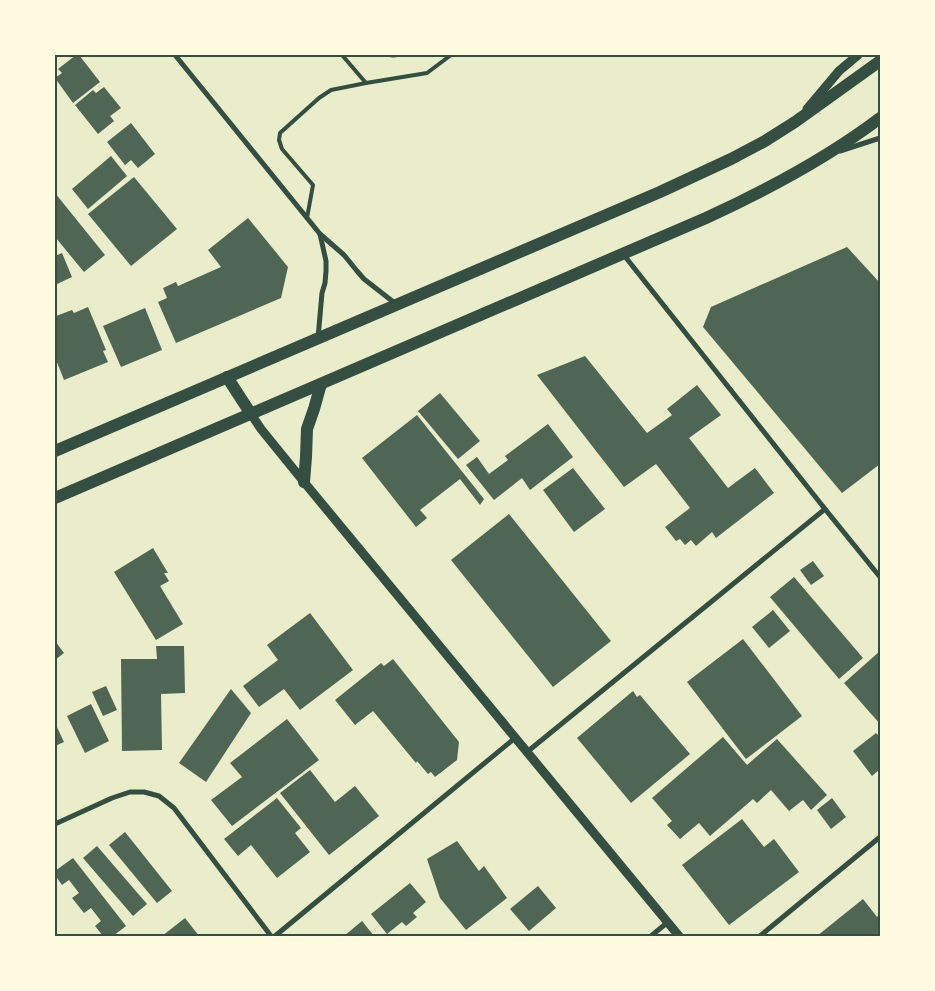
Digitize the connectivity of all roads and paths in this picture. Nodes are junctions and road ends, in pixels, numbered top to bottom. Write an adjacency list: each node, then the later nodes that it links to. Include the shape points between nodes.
1 (174, 55): 13 (street)
2 (342, 55): 8 (lane)
3 (387, 55): 4 (path)
4 (402, 55)
5 (451, 55): 8 (lane, via 427,73)
6 (858, 55): 10 (street)
7 (880, 62): 10 (main road)
8 (366, 83): 13 (lane, via 331,90 280,134 282,149 313,185)
9 (880, 118): 12 (main road)
10 (795, 122): 16 (main road, via 722,163 660,192)
11 (880, 138): 12 (street)
12 (826, 156): 15 (main road, via 747,199)
13 (307, 219): 14 (street)
14 (320, 234): 16 (street, via 344,255 357,272); 17 (street, via 326,271)
15 (623, 254): 19 (main road); 24 (street)
16 (396, 305): 17 (main road)
17 (318, 338): 18 (main road)
18 (227, 377): 20 (main road); 21 (main road)
19 (321, 384): 20 (main road); 22 (main road, via 307,429)
20 (250, 414): 22 (street); 23 (main road)
21 (55, 451)
22 (304, 482): 26 (street)
23 (55, 498)
24 (825, 509): 25 (street); 27 (street)
25 (880, 576)
26 (515, 738): 27 (street); 32 (street)
27 (526, 752): 30 (street)
28 (55, 824): 31 (street, via 130,792 159,796 174,808)
29 (880, 837): 35 (street)
30 (668, 922): 33 (street); 34 (street)
31 (271, 936)
32 (275, 936)
33 (651, 936)
34 (679, 936)
35 (760, 936)

